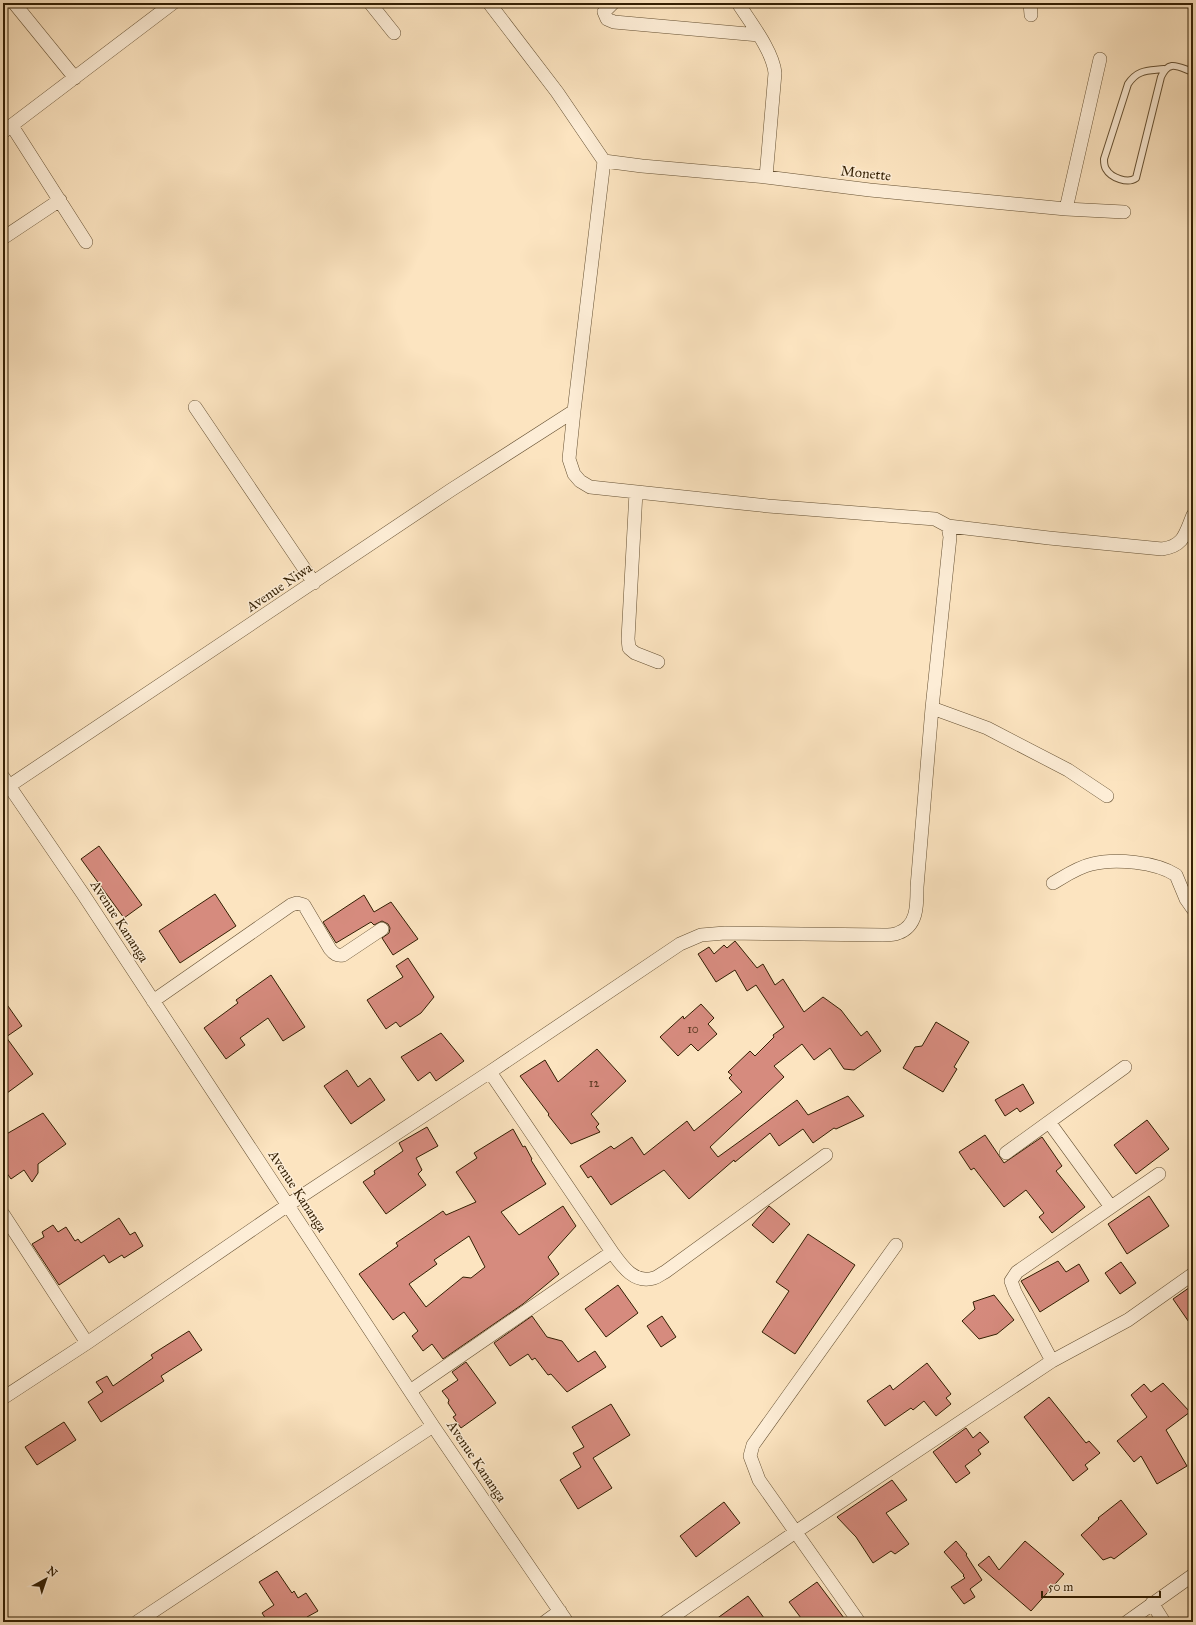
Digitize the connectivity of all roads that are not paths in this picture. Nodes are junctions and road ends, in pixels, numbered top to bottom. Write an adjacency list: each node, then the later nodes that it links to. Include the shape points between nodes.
1 (14, 3): 12 (street)
2 (173, 3): 12 (street)
3 (370, 3): 7 (street)
4 (489, 3): 14 (street, via 557,92)
5 (614, 3): 8 (street, via 604,12 607,19 614,22)
6 (738, 3): 8 (street)
7 (394, 33)
8 (759, 35): 15 (street, via 774,63 775,73)
9 (1100, 59): 17 (street)
10 (1164, 69): 10 (lane, via 1140,72 1133,76 1128,84 1104,159 1105,168 1126,181 1136,178); 11 (lane, via 1170,65)
11 (1193, 72)
12 (75, 78): 13 (street)
13 (8, 129): 16 (street)
14 (604, 161): 15 (street, Monette); 22 (street)
15 (766, 177): 17 (street, Monette)
16 (60, 200): 19 (street); 20 (street)
17 (1066, 209): 18 (street, Monette)
18 (1124, 212)
19 (3, 238)
20 (86, 242)
21 (195, 407): 26 (street)
22 (574, 411): 23 (street, via 569,459 574,474 590,487); 26 (street, Avenue Niwa)
23 (636, 492): 25 (street, via 768,506 936,519); 27 (street, via 628,639 630,648 635,653)
24 (1193, 516): 25 (street, via 1181,541 1172,547 1162,549)
25 (948, 526): 28 (street, via 950,538)
26 (314, 583): 29 (street, Avenue Niwa)
27 (658, 662)
28 (932, 708): 30 (street, via 994,732 1068,770); 36 (street, via 917,911 910,925 899,933 883,935 701,935 680,944)
29 (5, 784): 34 (street, Avenue Kananga, via 83,894)
30 (1107, 796)
31 (1053, 884): 32 (street, via 1090,864 1141,863 1160,867 1176,875 1186,900)
32 (1193, 909)
33 (382, 929): 34 (street, via 343,955 333,954 304,906 298,903 291,905)
34 (154, 1001): 41 (street, Avenue Kananga)
35 (1125, 1067): 37 (street)
36 (490, 1072): 41 (street); 45 (street)
37 (1049, 1122): 38 (street); 42 (street)
38 (1006, 1153)
39 (826, 1155): 45 (street, via 654,1278 632,1276)
40 (1159, 1174): 42 (street)
41 (288, 1205): 47 (street); 49 (street, Avenue Kananga)
42 (1111, 1207): 48 (street, via 1017,1272 1012,1281 1015,1292)
43 (3, 1214): 47 (street)
44 (896, 1245): 52 (street, via 754,1445 750,1456 759,1480)
45 (612, 1252): 49 (street)
46 (1193, 1274): 48 (street, via 1128,1320)
47 (87, 1343): 50 (street)
48 (1052, 1361): 52 (street)
49 (410, 1391): 51 (street, Avenue Kananga)
50 (3, 1398)
51 (434, 1426): 55 (street, Avenue Kananga); 56 (street)
52 (796, 1532): 58 (street); 59 (street)
53 (1193, 1575): 54 (street)
54 (1152, 1603): 60 (street); 61 (street)
55 (564, 1617): 57 (street)
56 (137, 1622)
57 (544, 1622)
58 (665, 1622)
59 (859, 1622)
60 (1127, 1622)
61 (1164, 1622)

